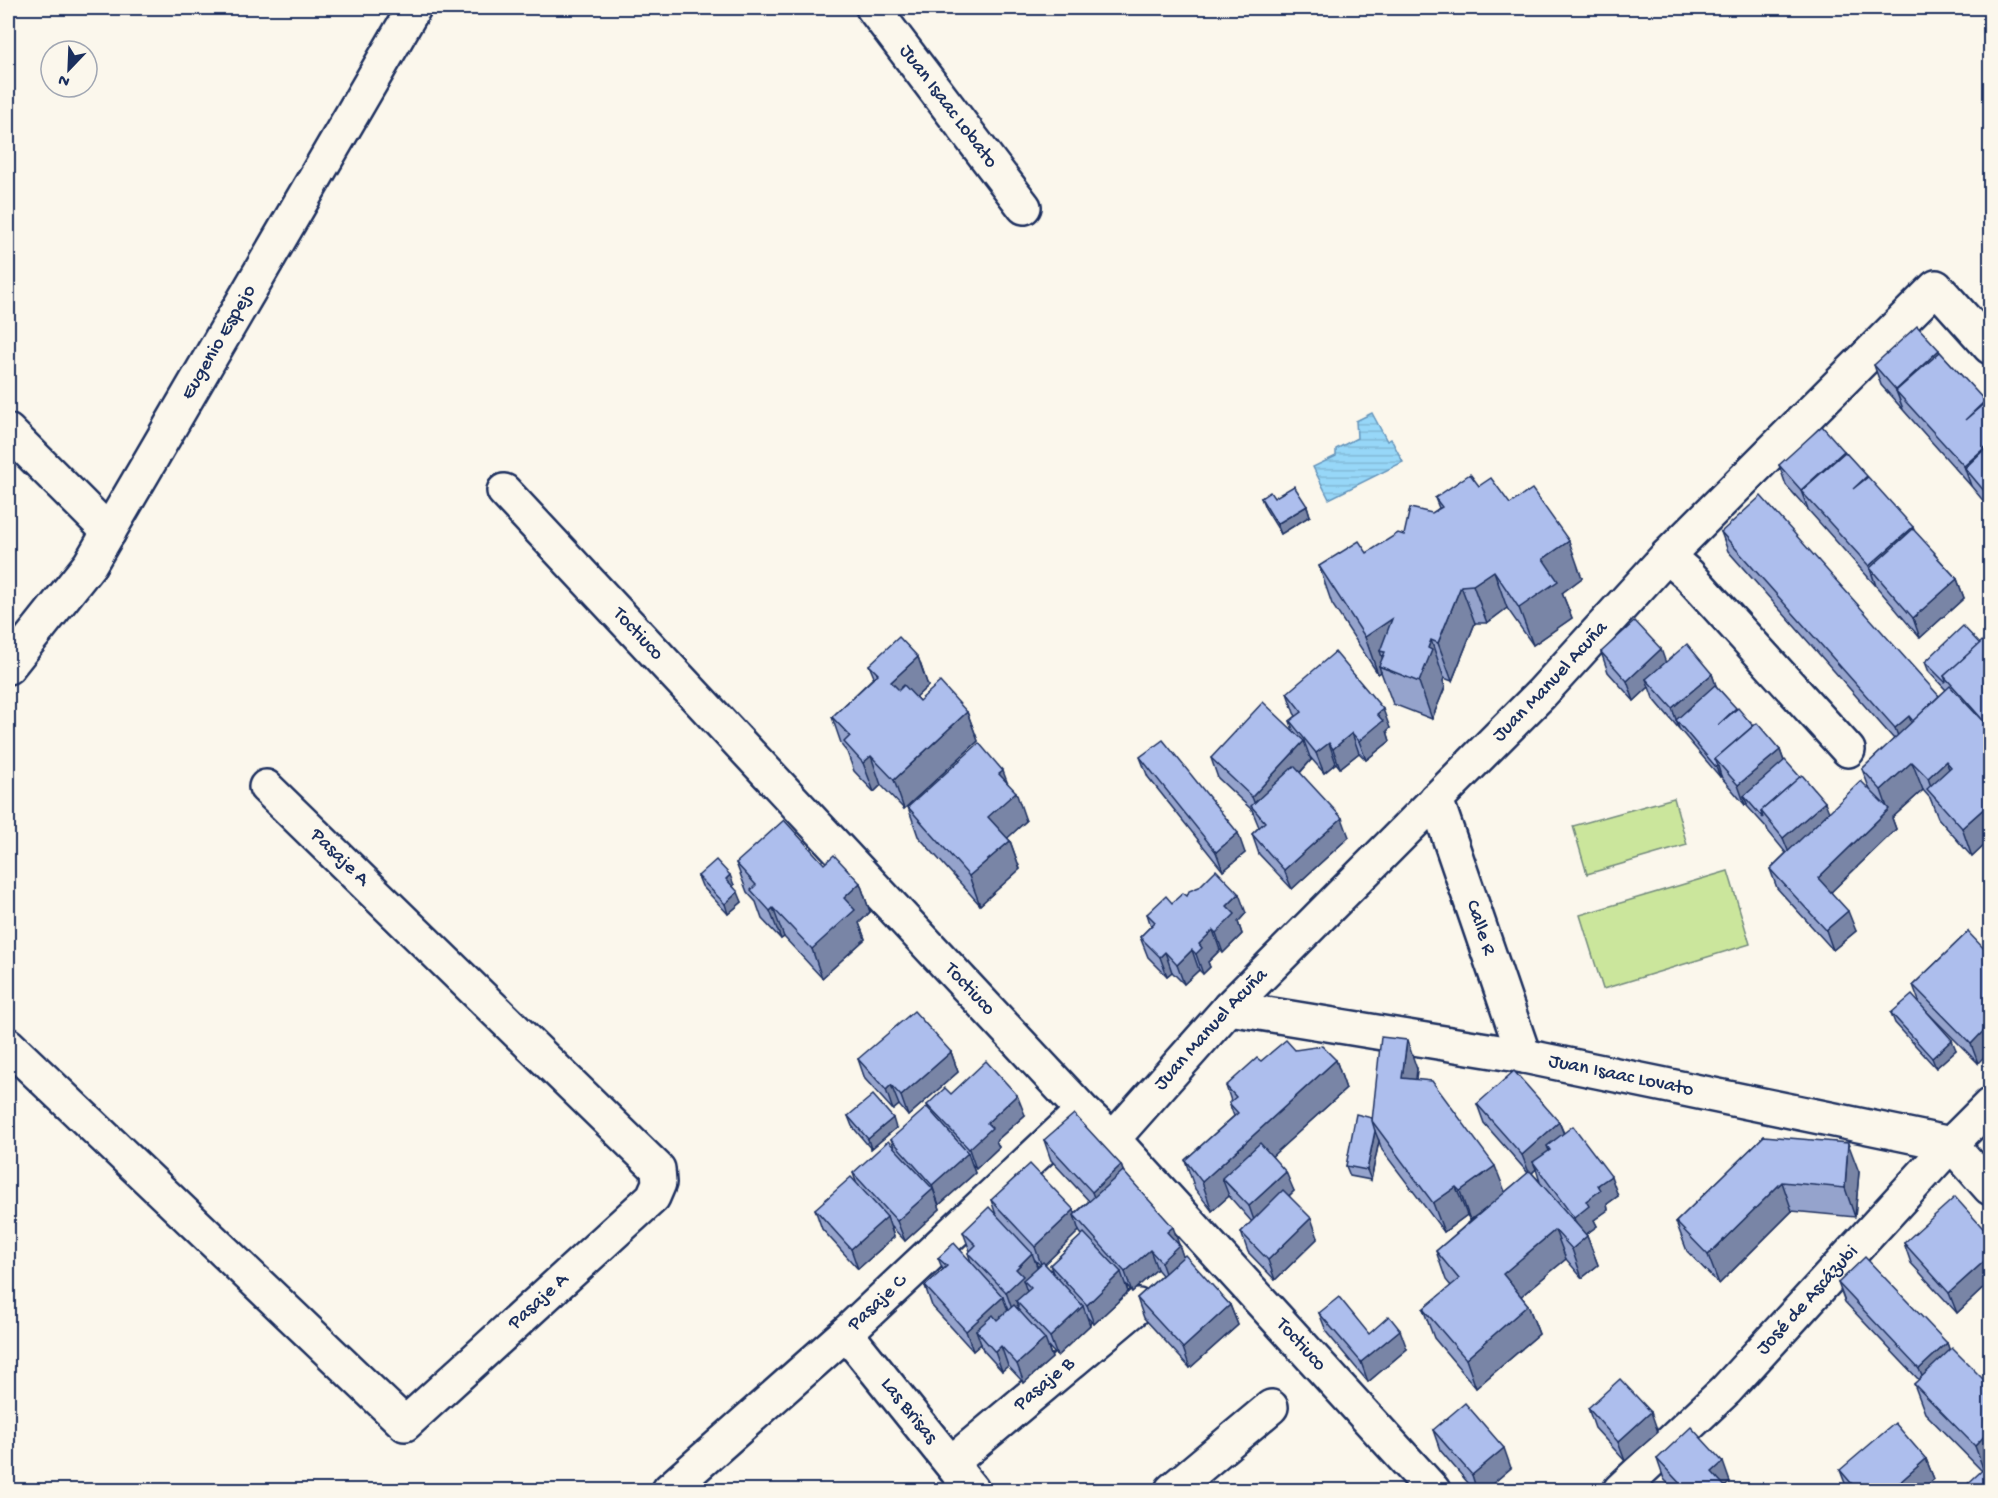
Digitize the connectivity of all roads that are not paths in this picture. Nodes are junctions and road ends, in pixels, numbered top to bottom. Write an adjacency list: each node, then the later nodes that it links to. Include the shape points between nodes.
1 (414, 8): 7 (street, Eugenio Espejo)
2 (873, 8): 3 (street, Juan Isaac Lobato)
3 (1024, 207)
4 (1990, 347): 8 (street, Juan Manuel Acuña, via 1936,287)
5 (8, 431): 7 (street)
6 (504, 491): 17 (street, Toctiuco)
7 (109, 532): 9 (street, Eugenio Espejo, via 90,564)
8 (1668, 556): 10 (street); 12 (street, Juan Manuel Acuña, via 1541,694)
9 (8, 666)
10 (1848, 750)
11 (267, 787): 14 (street, Pasaje A, via 658,1169 659,1183 653,1197 405,1424)
12 (1436, 799): 13 (street, Juan Manuel Acuña); 15 (street, Calle R)
13 (1229, 1008): 15 (street, Juan Isaac Lovato); 18 (street, Juan Manuel Acuña)
14 (8, 1045)
15 (1524, 1056): 19 (street, Juan Isaac Lovato)
16 (1990, 1105): 19 (street, José de Ascázubi)
17 (1083, 1111): 18 (street, Toctiuco); 22 (street, Pasaje C)
18 (1113, 1140): 28 (street, Toctiuco)
19 (1951, 1144): 20 (street); 29 (street, José de Ascázubi, via 1726,1390)
20 (1990, 1188)
21 (1138, 1306): 24 (street, Pasaje B)
22 (846, 1333): 24 (street, Las Brisas); 25 (street, Pasaje C)
23 (1271, 1407): 27 (street)
24 (951, 1463): 26 (street, Las Brisas)
25 (669, 1491)
26 (972, 1491)
27 (1172, 1491)
28 (1433, 1491)
29 (1620, 1491)

